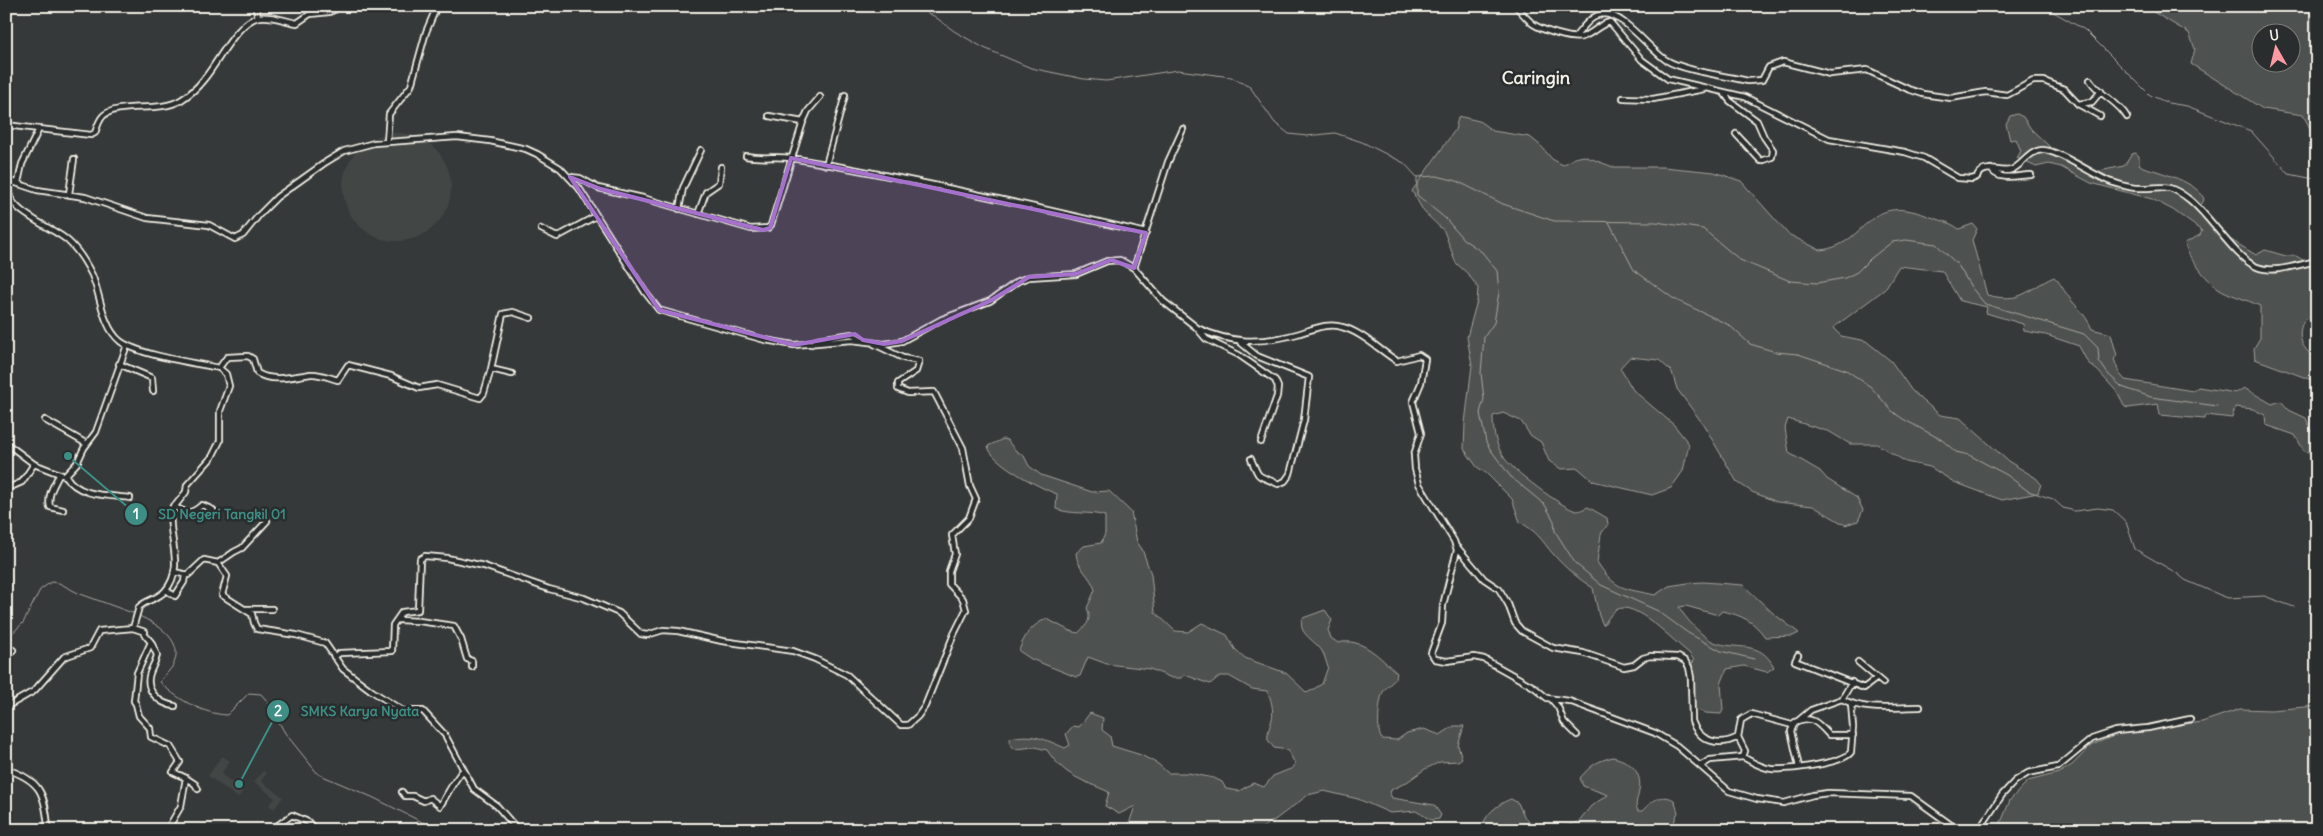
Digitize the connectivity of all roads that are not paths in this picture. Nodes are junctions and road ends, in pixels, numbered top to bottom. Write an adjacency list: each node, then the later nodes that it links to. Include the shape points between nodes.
1 (255, 6): 5 (street)
2 (343, 6): 5 (street, via 310,14 297,22 274,16)
3 (437, 6): 23 (street, via 428,24 411,86 390,112)
4 (1516, 6): 6 (street, via 1532,24)
5 (258, 17): 20 (street, via 242,26 203,81 174,104 107,113 91,135)
6 (1576, 37): 8 (street, via 1610,22 1651,68 1668,79); 14 (street, via 1595,16 1606,14 1614,16 1668,61 1748,80 1762,80 1769,67 1783,62 1830,74 1867,70 1908,90 1951,98 1986,92 2006,96 2027,83 2040,80 2064,89)
7 (2090, 80): 10 (street)
8 (1705, 88): 9 (street); 13 (street, via 1653,99)
9 (1723, 92): 22 (street, via 1730,102 1757,121 1773,150 1772,156 1761,161); 30 (street, via 1733,92 1782,114 1819,136 1915,154 1958,178 1972,180 1982,171)
10 (2100, 92): 14 (street, via 2092,102); 17 (street, via 2116,103)
11 (845, 95): 28 (street)
12 (820, 97): 18 (street)
13 (1623, 98)
14 (2078, 104): 16 (street)
15 (770, 116): 18 (street)
16 (2100, 116)
17 (2127, 117)
18 (803, 122): 26 (street)
19 (6, 126): 20 (street)
20 (39, 129): 33 (street, via 22,164)
21 (1183, 129): 40 (street, via 1168,162)
22 (1736, 134)
23 (387, 142): 32 (street, via 457,137 490,141 537,154); 34 (street, via 355,147 326,162 277,197 237,238 210,225 140,217)
24 (701, 150): 36 (street, via 683,188)
25 (746, 156): 26 (street)
26 (791, 158): 28 (street); 37 (street, via 768,228 751,229)
27 (74, 159): 34 (street)
28 (826, 165): 40 (street, via 1008,201)
29 (721, 167): 37 (street, via 719,183 706,192)
30 (1991, 169): 31 (street, via 1996,175 2005,177); 41 (street, via 2013,169 2035,151 2050,151 2114,183 2137,188 2170,187 2179,192 2204,214 2242,258 2258,268 2267,270)
31 (2031, 175)
32 (570, 177): 36 (street, via 580,178 602,189); 38 (street)
33 (18, 183): 34 (street, via 37,190); 35 (street, via 11,183)
34 (69, 194)
35 (7, 195): 47 (street, via 21,210 62,236 74,248 92,276 112,331)
36 (679, 208): 37 (street)
37 (698, 214)
38 (596, 216): 39 (street, via 557,237); 45 (street, via 659,310 794,345)
39 (541, 229)
40 (1146, 233): 42 (street)
41 (2317, 261)
42 (1134, 268): 44 (street, via 1170,307); 45 (street, via 1120,260 1111,260 1076,274 1029,277 990,301 942,319 902,342 884,344)
43 (532, 318): 50 (street, via 513,312 503,314)
44 (1196, 327): 46 (street); 54 (street, via 1206,340 1239,355 1276,382 1277,396)
45 (871, 341): 74 (street, via 903,358 919,360 916,371 898,383 898,389 908,393 934,392 964,448 970,486 976,499 970,518 952,535 955,554 949,571 949,584 964,600 966,610 925,706 908,725 901,725 847,675 807,656 678,631 641,634 619,613 600,604 447,558 426,556 420,559 418,610 402,612)
46 (1240, 342): 57 (street, via 1257,356 1308,377 1304,420 1290,474 1278,484 1260,477); 67 (street, via 1338,326 1350,330 1397,361 1417,355 1424,357 1423,375 1413,402 1421,432 1414,455 1415,468 1419,484)
47 (126, 345): 48 (street); 49 (street)
48 (119, 364): 52 (street, via 152,378); 56 (street, via 99,426)
49 (218, 368): 50 (street, via 227,357 248,356 262,376 288,378 312,374 338,380 348,365 391,376 419,388 438,385 480,398); 63 (street, via 226,374 229,386 220,411 220,441 212,457)
50 (491, 369): 51 (street)
51 (512, 374)
52 (153, 391)
53 (46, 420): 56 (street)
54 (1261, 442)
55 (6, 443): 58 (street)
56 (87, 444): 60 (street)
57 (1251, 458)
58 (34, 464): 59 (street); 61 (street, via 22,482)
59 (59, 475): 60 (street); 64 (street, via 49,503 50,507)
60 (66, 476): 62 (street, via 71,484 85,491)
61 (6, 489)
62 (130, 498)
63 (173, 506): 65 (street, via 185,512 194,512 202,506); 69 (street, via 170,513 175,548)
64 (63, 510)
65 (213, 510)
66 (267, 521): 68 (street, via 242,548)
67 (1457, 547): 87 (street, via 1432,657 1442,661 1484,659); 97 (street, via 1484,579 1499,589 1522,631 1553,648 1583,652 1624,667 1650,656 1678,657 1685,661 1689,667 1694,727 1708,740 1718,743)
68 (218, 563): 70 (street, via 204,560); 73 (street, via 227,576 222,596)
69 (174, 572): 70 (street); 71 (street)
70 (185, 575): 71 (street, via 175,596)
71 (166, 590): 75 (street, via 141,605)
72 (272, 609): 73 (street)
73 (245, 610): 79 (street, via 253,615 257,629 324,643)
74 (398, 620): 79 (street, via 392,628 393,650 390,652 340,653); 82 (street, via 454,626)
75 (134, 626): 76 (street, via 145,632); 90 (street, via 100,631 90,648 64,657 34,692)
76 (151, 642): 89 (street, via 157,655 148,681 150,690 164,703); 103 (street, via 137,673 134,701 138,716 150,728 151,737 170,746 180,761 173,772)
77 (13, 650): 80 (street)
78 (1798, 655): 84 (street, via 1797,663)
79 (334, 657): 102 (street, via 345,672 399,709 425,713 447,738)
80 (6, 658)
81 (1858, 662): 83 (street)
82 (472, 667)
83 (1877, 678): 84 (street, via 1864,688); 85 (street)
84 (1852, 682): 86 (street)
85 (1882, 683)
86 (1842, 699): 88 (street); 93 (street, via 1811,710)
87 (1552, 700): 96 (street, via 1564,722); 99 (street, via 1569,701 1655,733 1677,746)
88 (1851, 704): 91 (street); 95 (street)
89 (175, 706)
90 (6, 707)
91 (1920, 707)
92 (2190, 719): 112 (street, via 2116,731 2092,739 2058,767 2028,774 2015,781)
93 (1799, 720): 94 (street); 95 (street, via 1818,722 1830,735)
94 (1792, 725): 97 (street, via 1751,714 1741,720); 100 (street)
95 (1852, 735): 100 (street, via 1849,755)
96 (1577, 736)
97 (1738, 737): 98 (street, via 1744,747)
98 (1743, 757): 99 (street, via 1714,759); 100 (street, via 1772,769)
99 (1700, 766): 111 (street, via 1729,791 1768,802 1791,803 1813,794 1828,793 1911,796)
100 (1799, 767)
101 (6, 769): 106 (street, via 26,776 38,786 45,800)
102 (463, 770): 105 (street, via 449,787 449,794 440,806 430,798 424,801 405,796); 110 (street, via 478,793 495,805)
103 (186, 778): 104 (street); 107 (street, via 181,806)
104 (198, 789)
105 (402, 792)
106 (51, 830)
107 (167, 830)
108 (271, 830): 109 (street, via 292,815)
109 (316, 830)
110 (518, 830)
111 (1958, 830)
112 (1979, 830)

